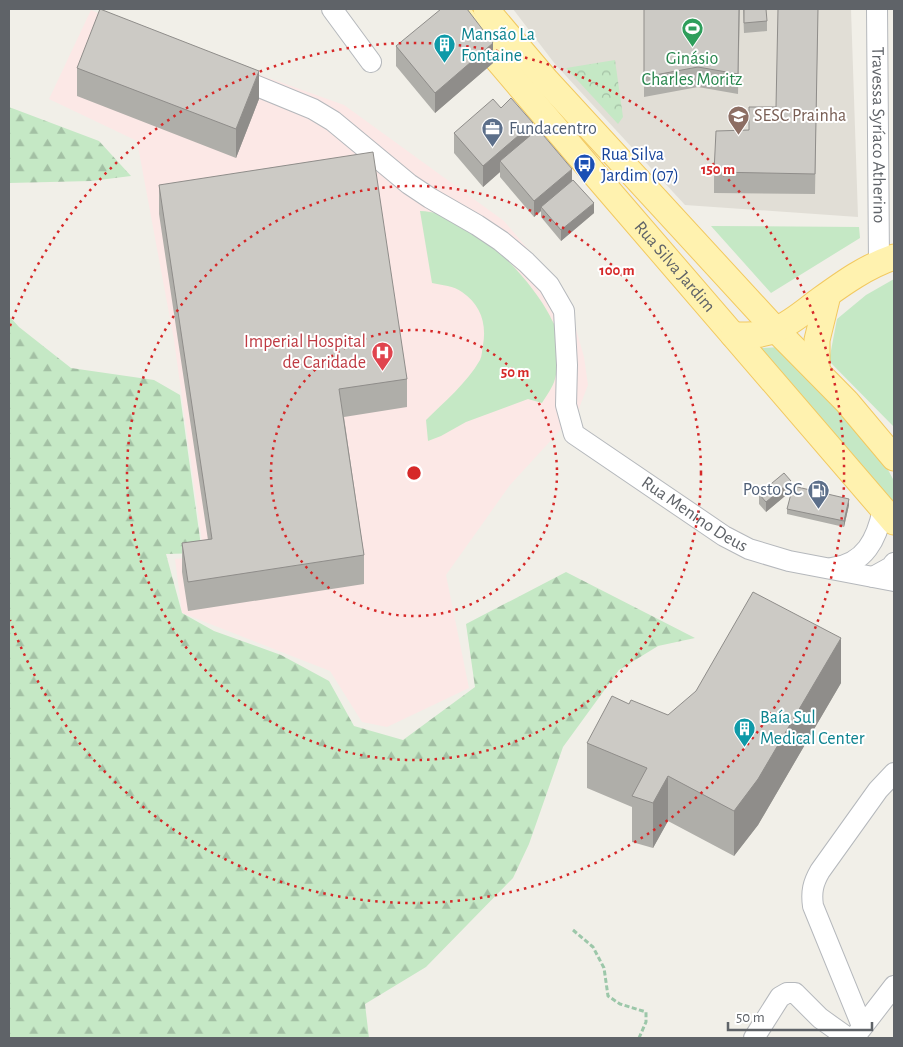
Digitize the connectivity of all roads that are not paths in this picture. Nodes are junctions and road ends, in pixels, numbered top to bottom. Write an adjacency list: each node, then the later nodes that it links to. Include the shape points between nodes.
1 (332, 9): 5 (street)
2 (456, 9): 10 (main road, Rua Silva Jardim)
3 (486, 9): 9 (main road, Rua Silva Jardim, via 547,81)
4 (877, 9): 7 (street, Travessa Syríaco Atherino)
5 (371, 62)
6 (213, 68): 15 (street, Rua Menino Deus, via 333,121 409,184 500,241 549,285 564,311 566,405 574,434 724,536 749,549)
7 (886, 260): 8 (main road, via 854,275)
8 (828, 295): 9 (main road); 11 (main road, via 817,340)
9 (776, 330): 10 (main road); 11 (main road, Rua Silva Jardim)
10 (733, 335): 13 (main road, Rua Silva Jardim)
11 (817, 369): 12 (main road, Rua Silva Jardim)
12 (894, 458)
13 (889, 516): 15 (street, Rua Menino Deus, via 860,557 844,566)
14 (894, 563): 16 (street)
15 (827, 568): 16 (street, Rua Menino Deus)
16 (873, 577): 17 (street, Rua Menino Deus)
17 (894, 582)
18 (894, 773): 20 (street, via 878,790 820,871 811,895)
19 (894, 986): 20 (street)
20 (855, 1034): 21 (street, via 820,1018 795,992 780,996)
21 (754, 1038)

